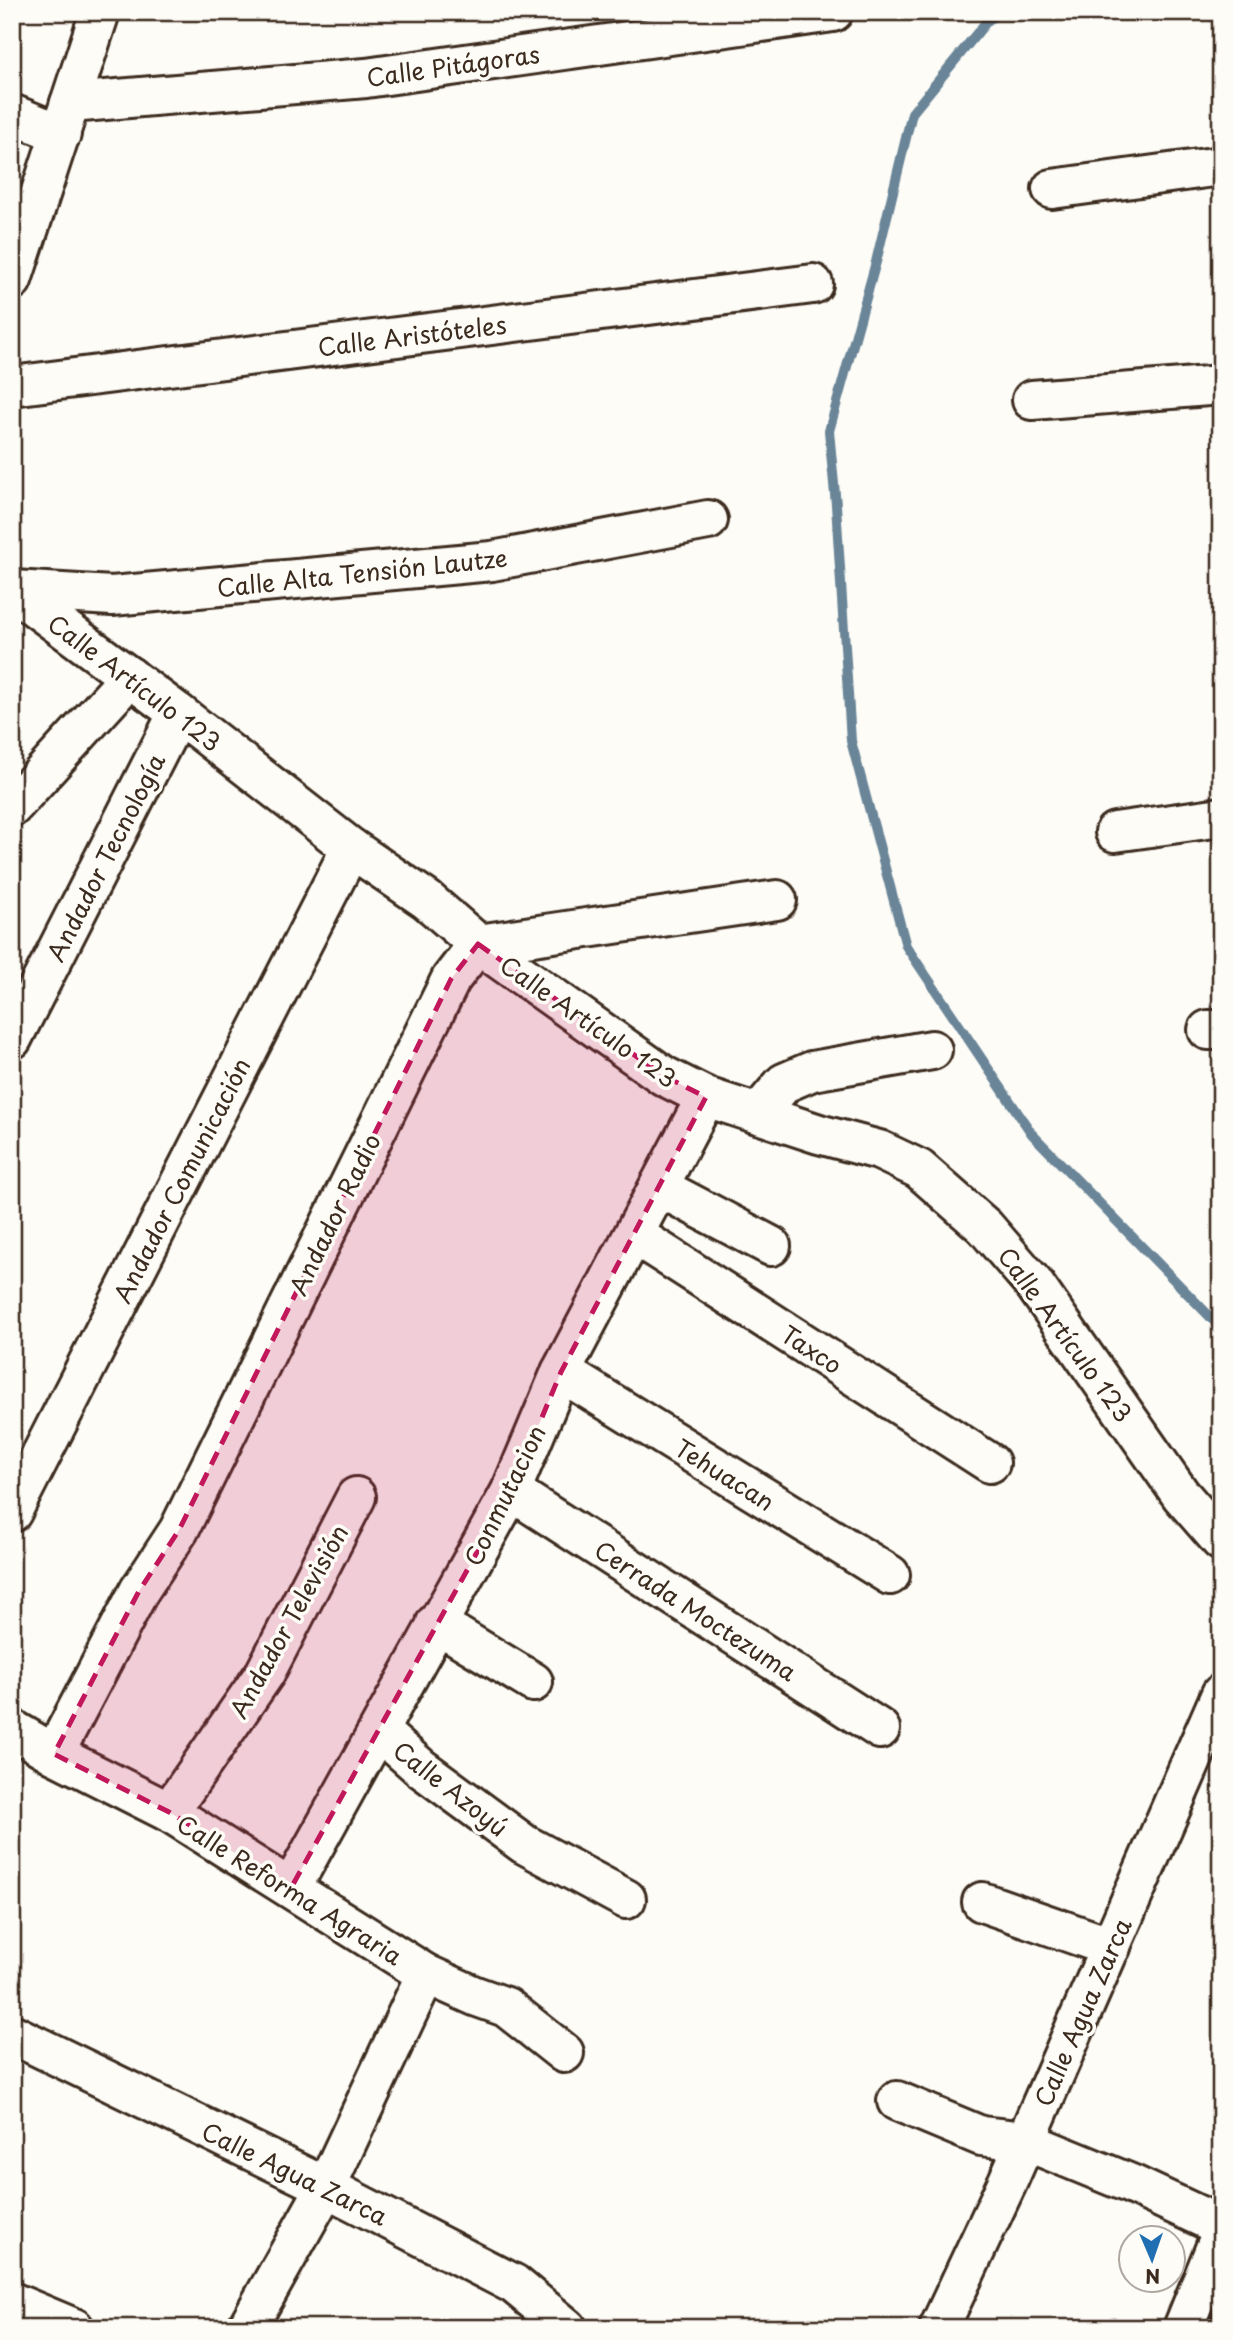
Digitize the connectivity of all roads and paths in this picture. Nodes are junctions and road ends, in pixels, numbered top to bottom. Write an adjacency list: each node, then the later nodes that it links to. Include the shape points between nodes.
1 (100, 12): 4 (street)
2 (833, 12): 4 (street, Calle Pitágoras)
3 (12, 114): 4 (street)
4 (65, 118): 7 (street)
5 (1221, 166): 6 (street)
6 (1052, 189)
7 (12, 280)
8 (813, 284): 10 (street, Calle Aristóteles)
9 (1221, 385): 11 (street)
10 (12, 386)
11 (1032, 400)
12 (708, 520): 13 (street, Calle Alta Tensión Lautze, via 492,561 112,596)
13 (12, 590): 14 (street, Calle Artículo 123)
14 (130, 677): 15 (street, Calle Artículo 123); 16 (street)
15 (178, 713): 19 (street, Calle Artículo 123); 22 (street, Andador Tecnología)
16 (12, 807)
17 (1221, 817): 18 (street)
18 (1115, 832)
19 (351, 848): 21 (street, Calle Artículo 123, via 427,900); 33 (street, Andador Comunicación)
20 (777, 900): 21 (street)
21 (478, 944): 24 (street, Calle Artículo 123, via 664,1076); 42 (street, Andador Radio, via 450,979 179,1530 139,1591)
22 (12, 1040)
23 (932, 1050): 25 (street, via 812,1070 785,1083)
24 (706, 1097): 25 (street, Calle Artículo 123); 26 (street, Conmutacion)
25 (758, 1114): 34 (street, Calle Artículo 123, via 879,1150 919,1169 985,1227 1034,1284 1181,1495)
26 (659, 1187): 27 (street, Conmutacion); 28 (street)
27 (635, 1235): 29 (street, Conmutacion); 30 (street, Taxco)
28 (771, 1246)
29 (561, 1372): 31 (street, Conmutacion); 35 (street, Tehuacan)
30 (990, 1462)
31 (511, 1491): 36 (street, Conmutacion); 40 (street, Cerrada Moctezuma)
32 (356, 1497): 43 (street, Andador Televisión, via 265,1673)
33 (12, 1512)
34 (1221, 1541)
35 (890, 1575)
36 (436, 1623): 37 (street); 41 (street, Conmutacion)
37 (533, 1682)
38 (1221, 1694): 47 (street, Calle Agua Zarca)
39 (12, 1729): 42 (street, Calle Reforma Agraria)
40 (880, 1729)
41 (379, 1731): 44 (street, Conmutacion); 45 (street, Calle Azoyú, via 524,1844)
42 (54, 1754): 43 (street, Calle Reforma Agraria)
43 (169, 1812): 44 (street, Calle Reforma Agraria)
44 (291, 1888): 48 (street, Calle Reforma Agraria)
45 (625, 1899)
46 (982, 1902): 47 (street)
47 (1111, 1947): 52 (street, Calle Agua Zarca)
48 (426, 1974): 50 (street, Calle Reforma Agraria, via 506,2007); 53 (street)
49 (12, 2034): 53 (street, Calle Agua Zarca)
50 (564, 2053)
51 (897, 2101): 52 (street, via 981,2136)
52 (1026, 2141): 54 (street); 60 (street, Calle Agua Zarca)
53 (326, 2187): 58 (street); 59 (street, Calle Agua Zarca, via 514,2284)
54 (1221, 2226)
55 (1221, 2234): 61 (street)
56 (12, 2302): 57 (street)
57 (74, 2328)
58 (247, 2328)
59 (567, 2328)
60 (939, 2328)
61 (1183, 2328)

